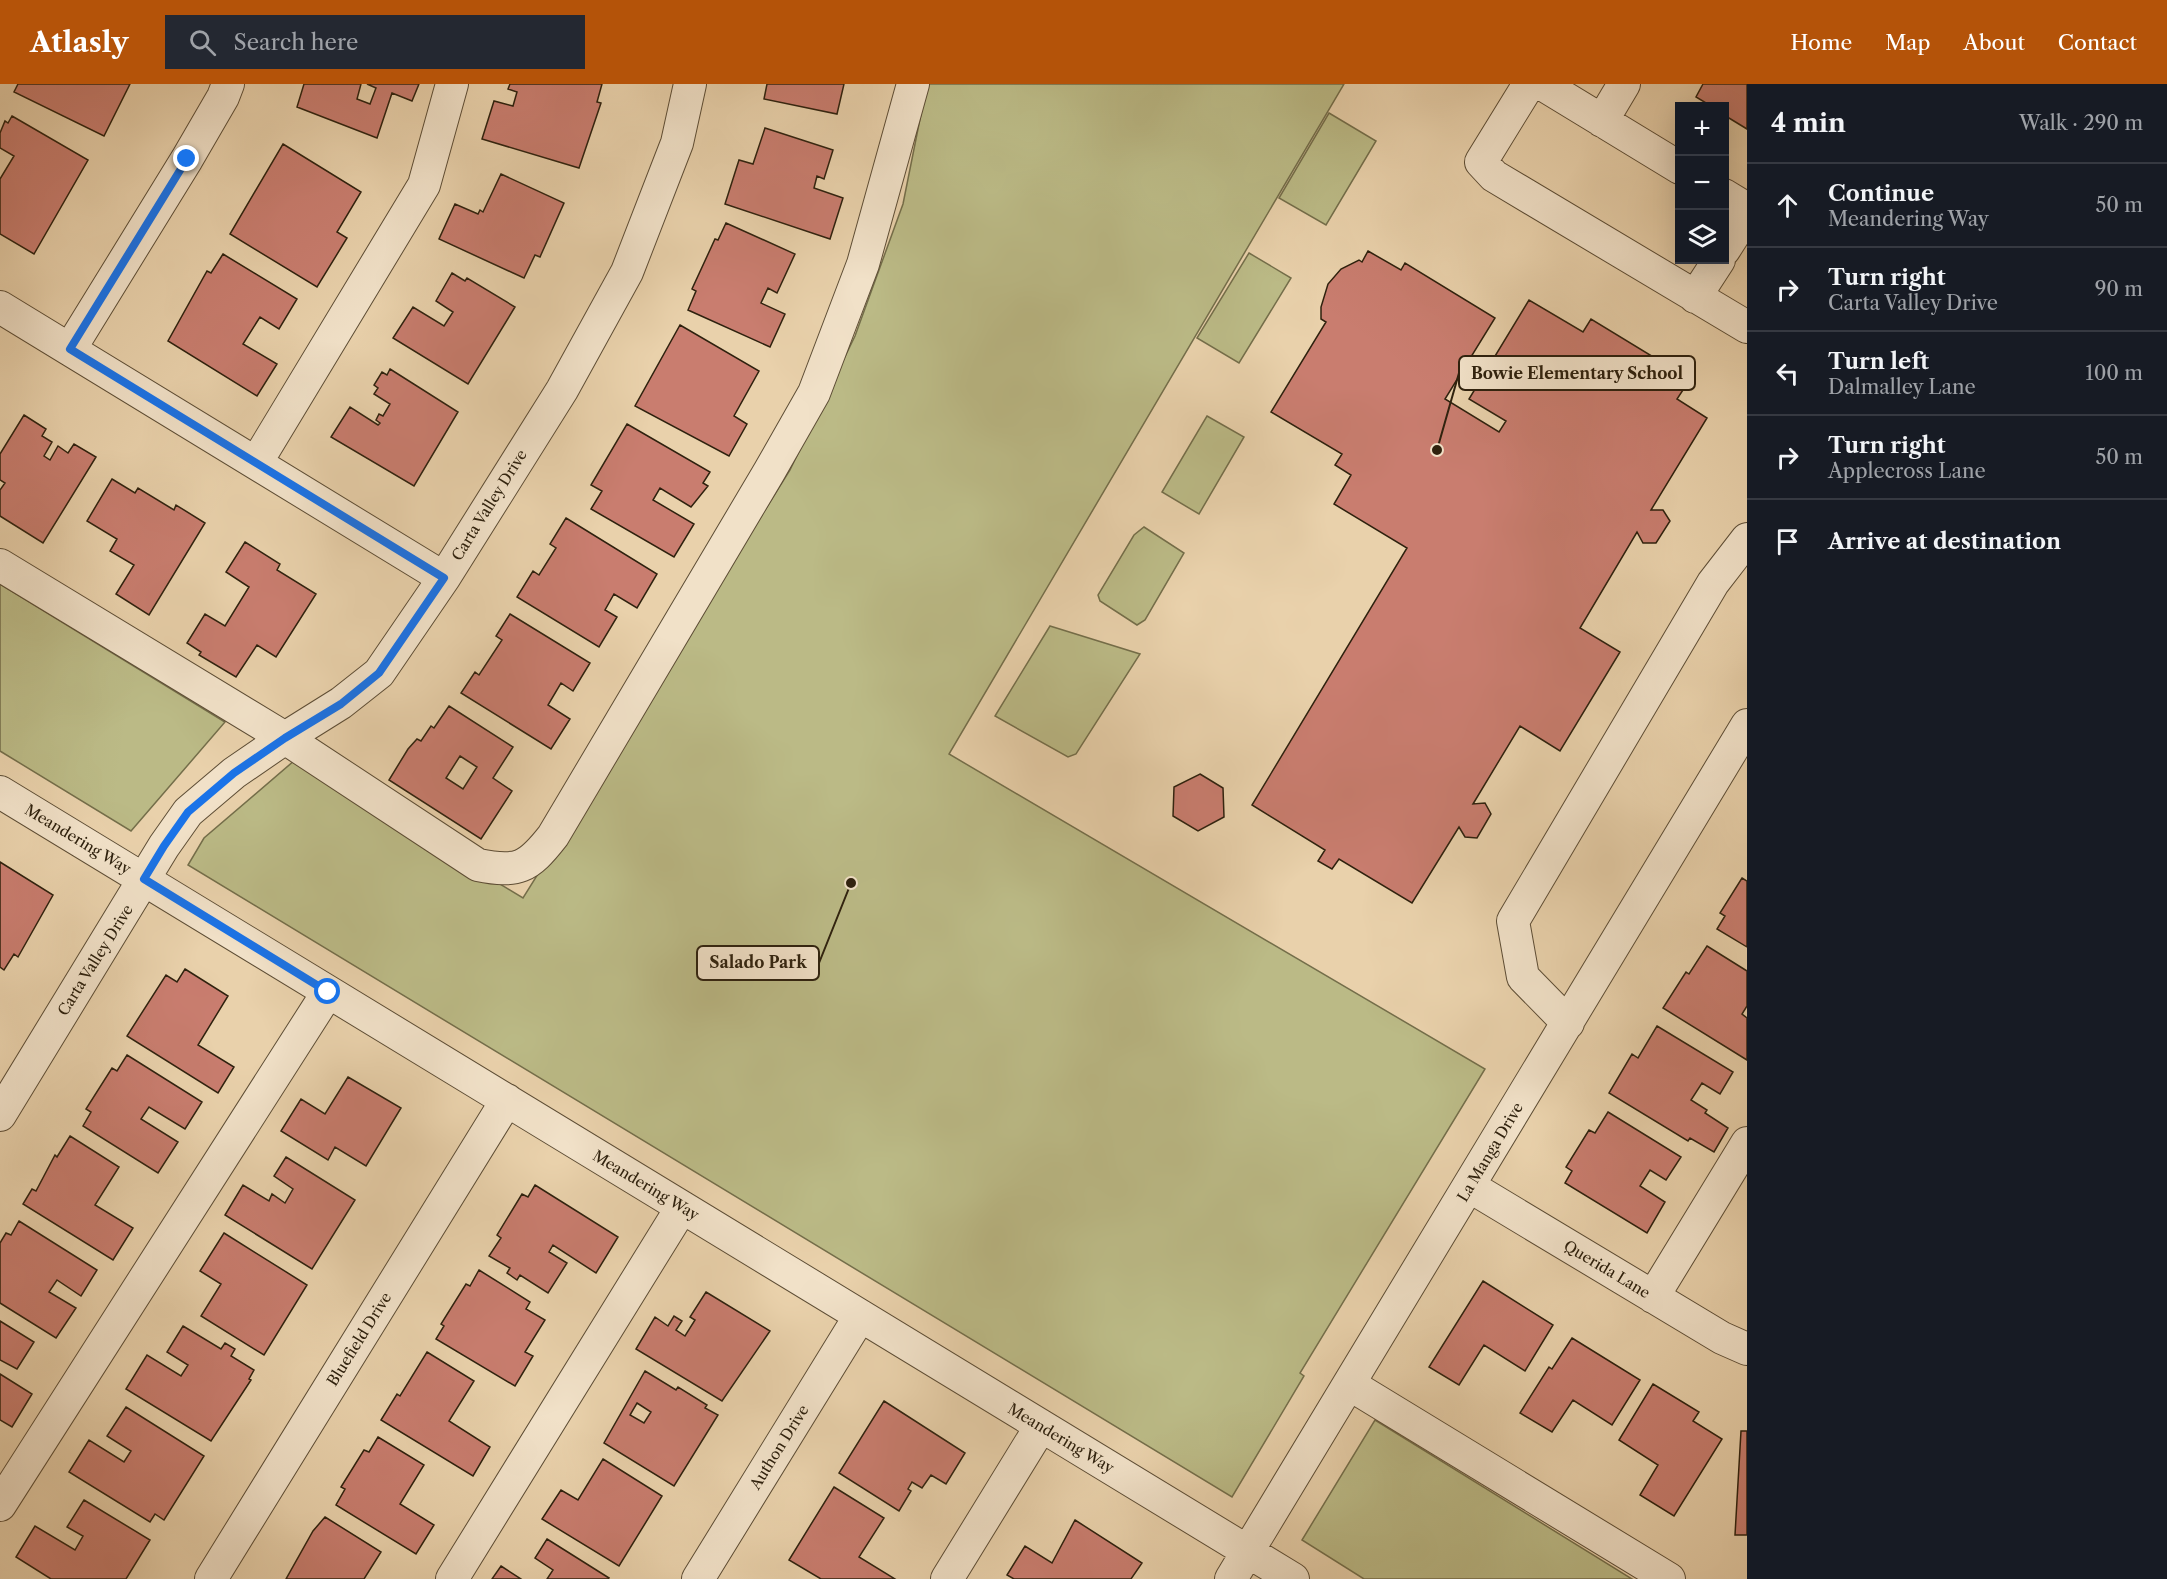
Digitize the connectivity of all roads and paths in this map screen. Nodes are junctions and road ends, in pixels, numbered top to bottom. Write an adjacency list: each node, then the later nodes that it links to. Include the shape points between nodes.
1 (228, 84): 18 (street, via 187,159)
2 (452, 84): 19 (street, via 424,185)
3 (690, 84): 22 (street, Carta Valley Drive, via 677,143 627,272 562,390)
4 (913, 84): 24 (street, via 863,264 814,393 553,836 537,856 515,869 478,865)
5 (1529, 84): 15 (street, via 1481,162 1494,176)
6 (1542, 84): 8 (street)
7 (1624, 84): 8 (street)
8 (1602, 120): 9 (street)
9 (1675, 165)
10 (1729, 198): 11 (street)
11 (1747, 209)
12 (1747, 214): 13 (street)
13 (1729, 243)
14 (1716, 264): 15 (street)
15 (1695, 297): 17 (street)
16 (0, 307): 18 (street)
17 (1747, 327)
18 (70, 349): 19 (street)
19 (256, 462): 22 (street)
20 (1747, 539): 28 (street, via 1713,584 1513,921 1523,976)
21 (0, 565): 24 (street)
22 (444, 578): 24 (street, Carta Valley Drive, via 379,673 341,704)
23 (1747, 725): 28 (street, La Manga Drive)
24 (285, 738): 26 (street, Carta Valley Drive, via 234,773 188,812)
25 (0, 792): 26 (street, Meandering Way)
26 (144, 879): 27 (street, Meandering Way); 30 (street, Carta Valley Drive)
27 (328, 992): 29 (street, Meandering Way); 39 (street)
28 (1568, 1023): 32 (street, La Manga Drive)
29 (507, 1100): 33 (street, Meandering Way); 41 (street, Bluefield Drive)
30 (0, 1114)
31 (1747, 1143): 34 (street)
32 (1469, 1186): 34 (street, Querida Lane); 37 (street, La Manga Drive)
33 (682, 1207): 35 (street, Meandering Way); 42 (street)
34 (1653, 1297): 36 (street, Querida Lane)
35 (860, 1316): 38 (street, Meandering Way); 43 (street, Authon Drive)
36 (1747, 1349)
37 (1349, 1384): 40 (street, La Manga Drive); 47 (street)
38 (1041, 1426): 40 (street, Meandering Way); 44 (street)
39 (0, 1505)
40 (1248, 1551): 45 (street, La Manga Drive); 46 (street, Meandering Way)
41 (211, 1579)
42 (452, 1579)
43 (698, 1579)
44 (947, 1579)
45 (1231, 1579)
46 (1293, 1579)
47 (1669, 1579)

